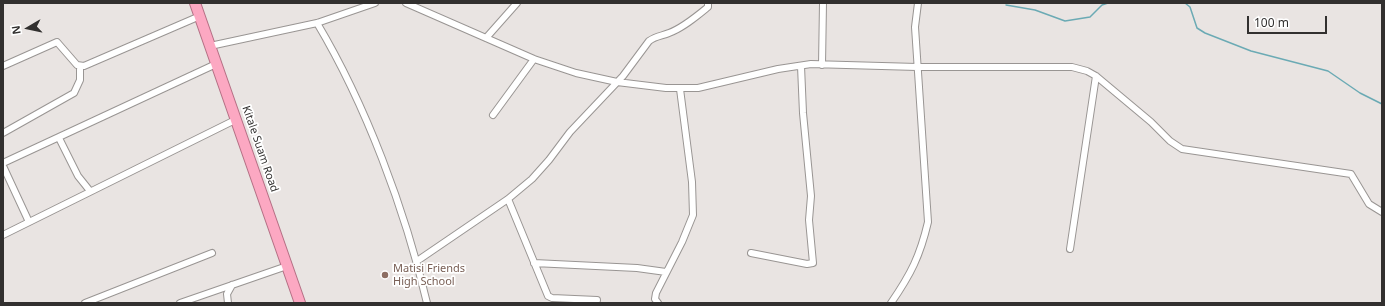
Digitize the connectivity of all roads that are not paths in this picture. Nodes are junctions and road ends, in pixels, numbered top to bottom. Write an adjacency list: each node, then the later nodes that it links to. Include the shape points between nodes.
1 (195, 3): 9 (highway, Kitale Suam Road)
2 (375, 3): 8 (street)
3 (406, 3): 11 (street)
4 (517, 3): 11 (street)
5 (708, 3): 21 (street, via 708,7 690,20 649,42)
6 (823, 3): 15 (street)
7 (918, 3): 19 (street, via 915,27)
8 (361, 6): 10 (street)
9 (200, 16): 12 (highway, Kitale Suam Road); 18 (street)
10 (317, 23): 12 (street); 37 (street, via 339,60 358,103 388,175)
11 (486, 38): 13 (street)
12 (210, 46): 14 (highway, Kitale Suam Road)
13 (534, 59): 21 (street, via 576,73); 23 (street)
14 (216, 64): 24 (highway, Kitale Suam Road); 26 (street)
15 (822, 65): 17 (street); 19 (street)
16 (3, 66): 18 (street, via 56,42)
17 (801, 66): 22 (street, via 698,88); 36 (street, via 811,196 809,220 813,263 806,264)
18 (80, 67): 25 (street, via 80,80 74,93)
19 (917, 67): 20 (street, via 1072,67); 49 (street, via 928,222 921,250 910,274)
20 (1096, 76): 31 (street, via 1178,147 1351,174 1369,204); 34 (street)
21 (617, 82): 22 (street); 30 (street, via 570,132 537,174)
22 (680, 89): 40 (street, via 692,182 693,215)
23 (493, 115)
24 (237, 119): 29 (street); 39 (highway, Kitale Suam Road)
25 (3, 133)
26 (59, 138): 27 (street); 29 (street, via 78,176)
27 (3, 163)
28 (3, 166): 32 (street)
29 (90, 191): 32 (street)
30 (508, 199): 37 (street); 38 (street)
31 (1382, 212)
32 (29, 222): 33 (street)
33 (3, 235)
34 (1070, 248)
35 (212, 253): 43 (street)
36 (751, 253)
37 (417, 261): 47 (street)
38 (534, 263): 40 (street, via 638,268); 42 (street, via 548,296)
39 (287, 266): 41 (street); 46 (highway, Kitale Suam Road)
40 (666, 272): 48 (street, via 655,297)
41 (232, 284): 44 (street); 45 (street, via 227,294)
42 (597, 300)
43 (85, 303)
44 (180, 303)
45 (228, 303)
46 (300, 303)
47 (427, 303)
48 (658, 303)
49 (891, 303)

